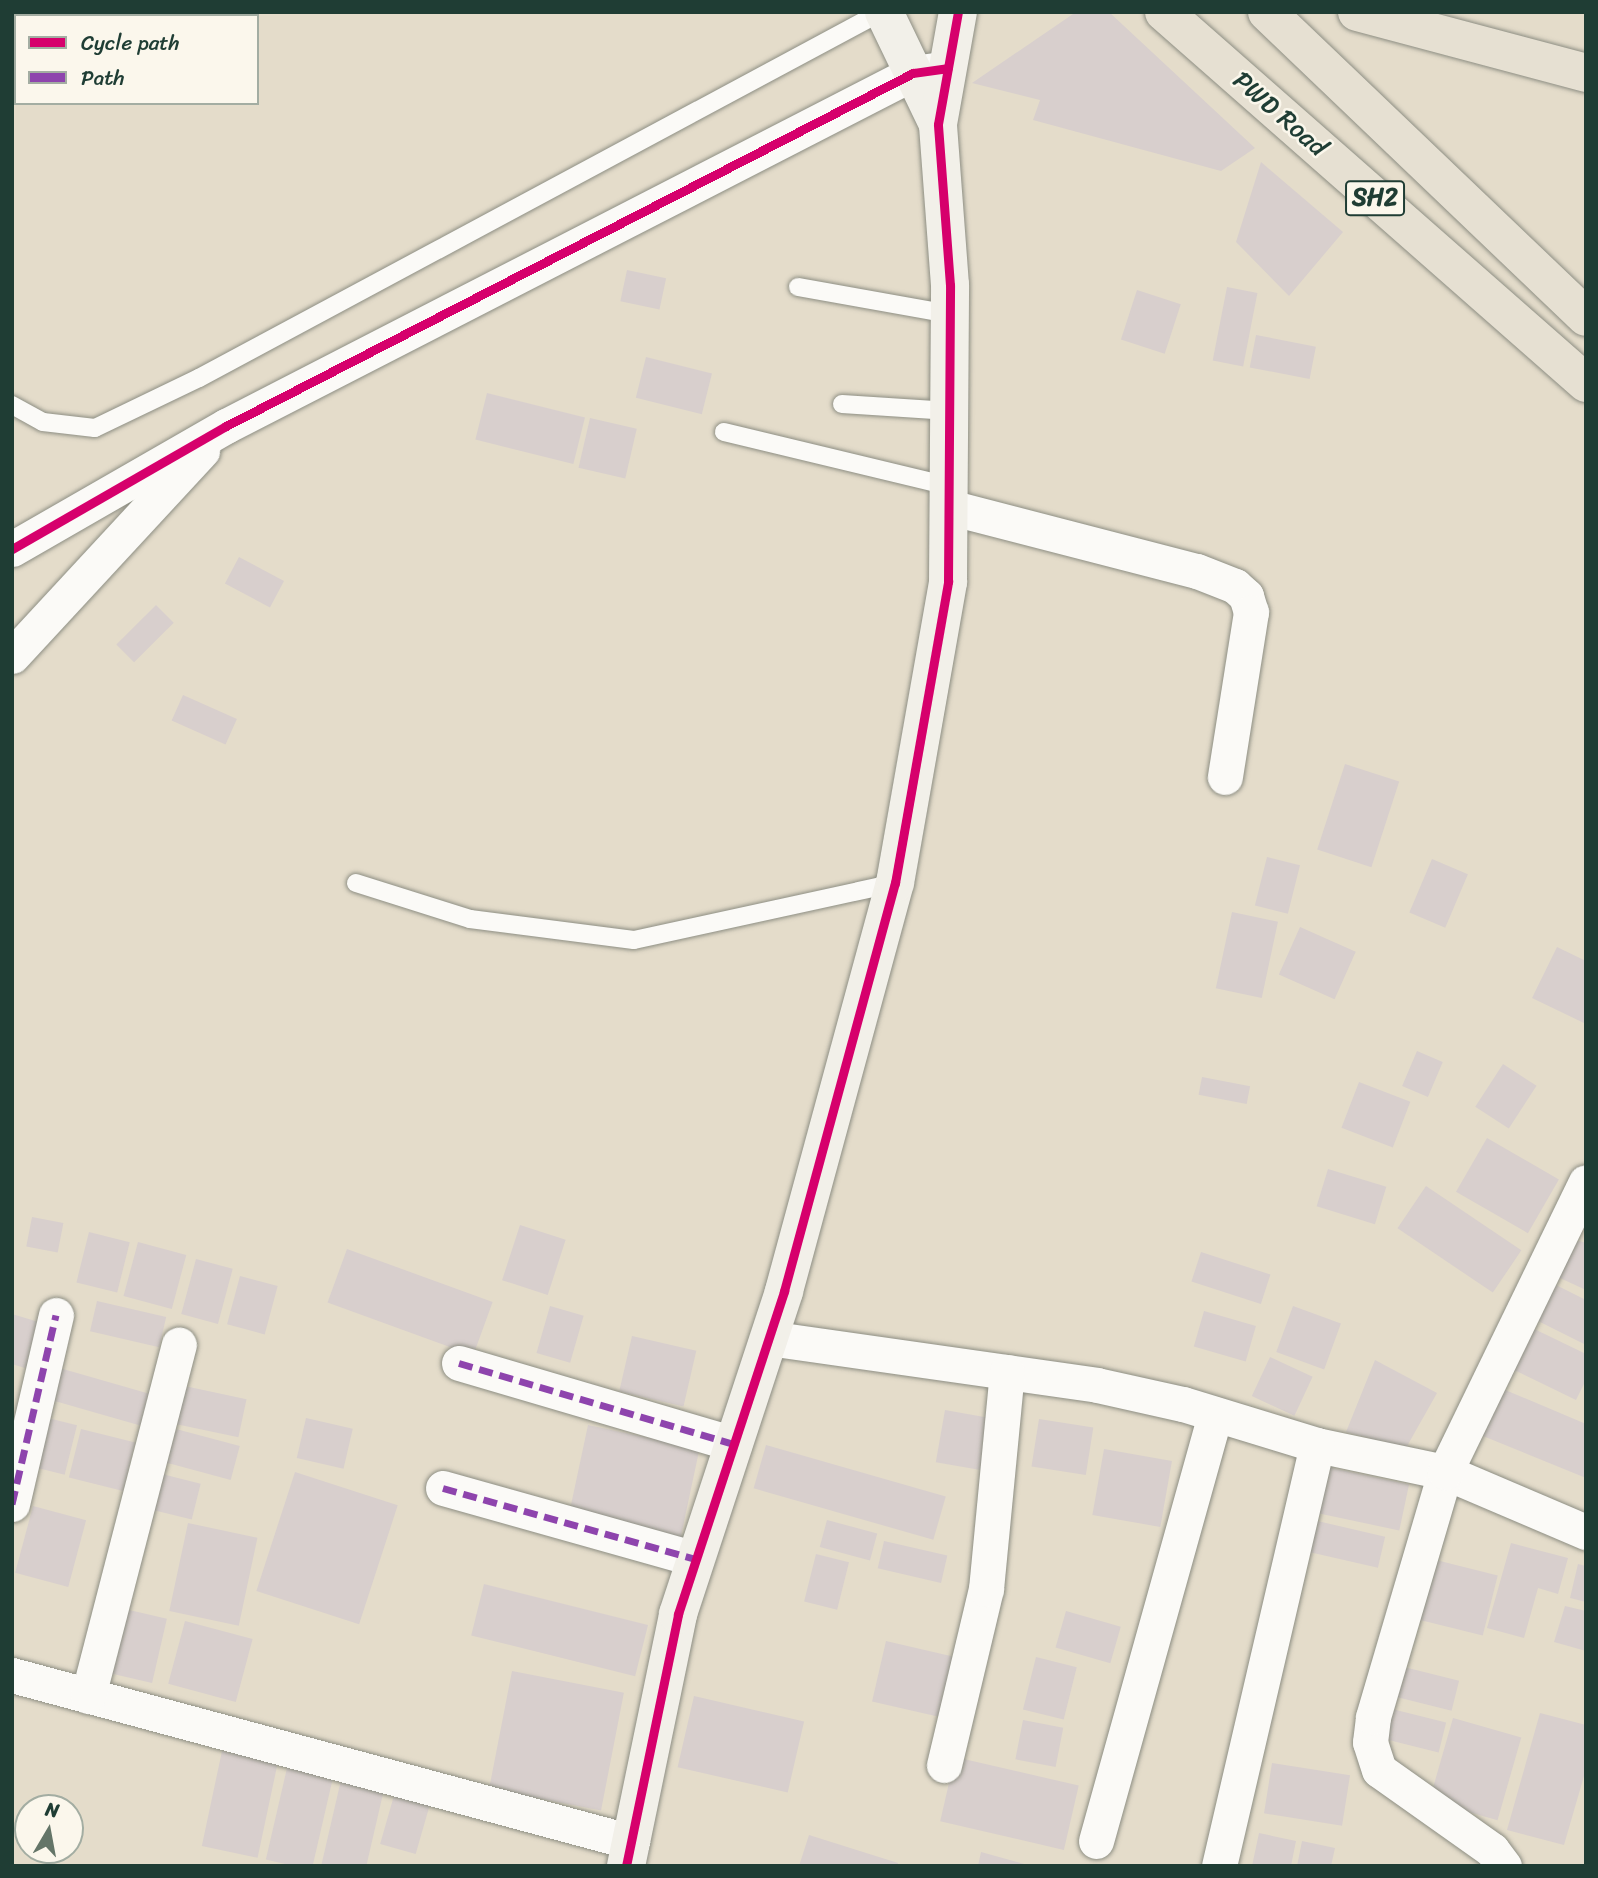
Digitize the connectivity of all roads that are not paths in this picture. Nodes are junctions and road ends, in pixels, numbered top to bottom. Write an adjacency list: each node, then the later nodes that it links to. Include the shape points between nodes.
1 (882, 12): 6 (street); 13 (lane, via 223,365 95,428 43,422)
2 (958, 12): 6 (street)
3 (1164, 12): 11 (main road, PWD Road / SH2)
4 (1267, 12): 10 (main road, SH2)
5 (1357, 12): 7 (main road)
6 (930, 71): 9 (street, via 938,124); 15 (street)
7 (1586, 73)
8 (798, 287): 9 (lane)
9 (950, 314): 14 (street)
10 (1586, 317)
11 (1586, 383)
12 (842, 404): 14 (lane)
13 (12, 405)
14 (950, 411): 17 (street)
15 (226, 426): 18 (street); 19 (street)
16 (724, 432): 17 (lane)
17 (949, 497): 20 (street, via 1197,571 1235,586 1246,596 1251,612); 22 (street, via 948,582)
18 (12, 549)
19 (12, 656)
20 (1225, 777)
21 (356, 883): 22 (lane, via 470,919 634,940)
22 (895, 883): 25 (street)
23 (1583, 1195): 32 (street)
24 (56, 1315): 34 (street)
25 (768, 1338): 28 (street); 30 (street)
26 (179, 1345): 38 (street)
27 (459, 1363): 30 (street)
28 (1007, 1372): 29 (street, via 1097,1385); 39 (street, via 986,1589)
29 (1215, 1414): 31 (street); 40 (street)
30 (734, 1444): 36 (street)
31 (1317, 1445): 32 (street); 42 (street)
32 (1445, 1472): 35 (street); 43 (street, via 1373,1717 1370,1742 1379,1770 1492,1850)
33 (443, 1489): 36 (street)
34 (12, 1504)
35 (1586, 1532)
36 (696, 1559): 41 (street, via 678,1614)
37 (12, 1675): 38 (street)
38 (89, 1696): 41 (street)
39 (944, 1765)
40 (1096, 1841)
41 (629, 1854)
42 (1220, 1866)
43 (1504, 1866)

